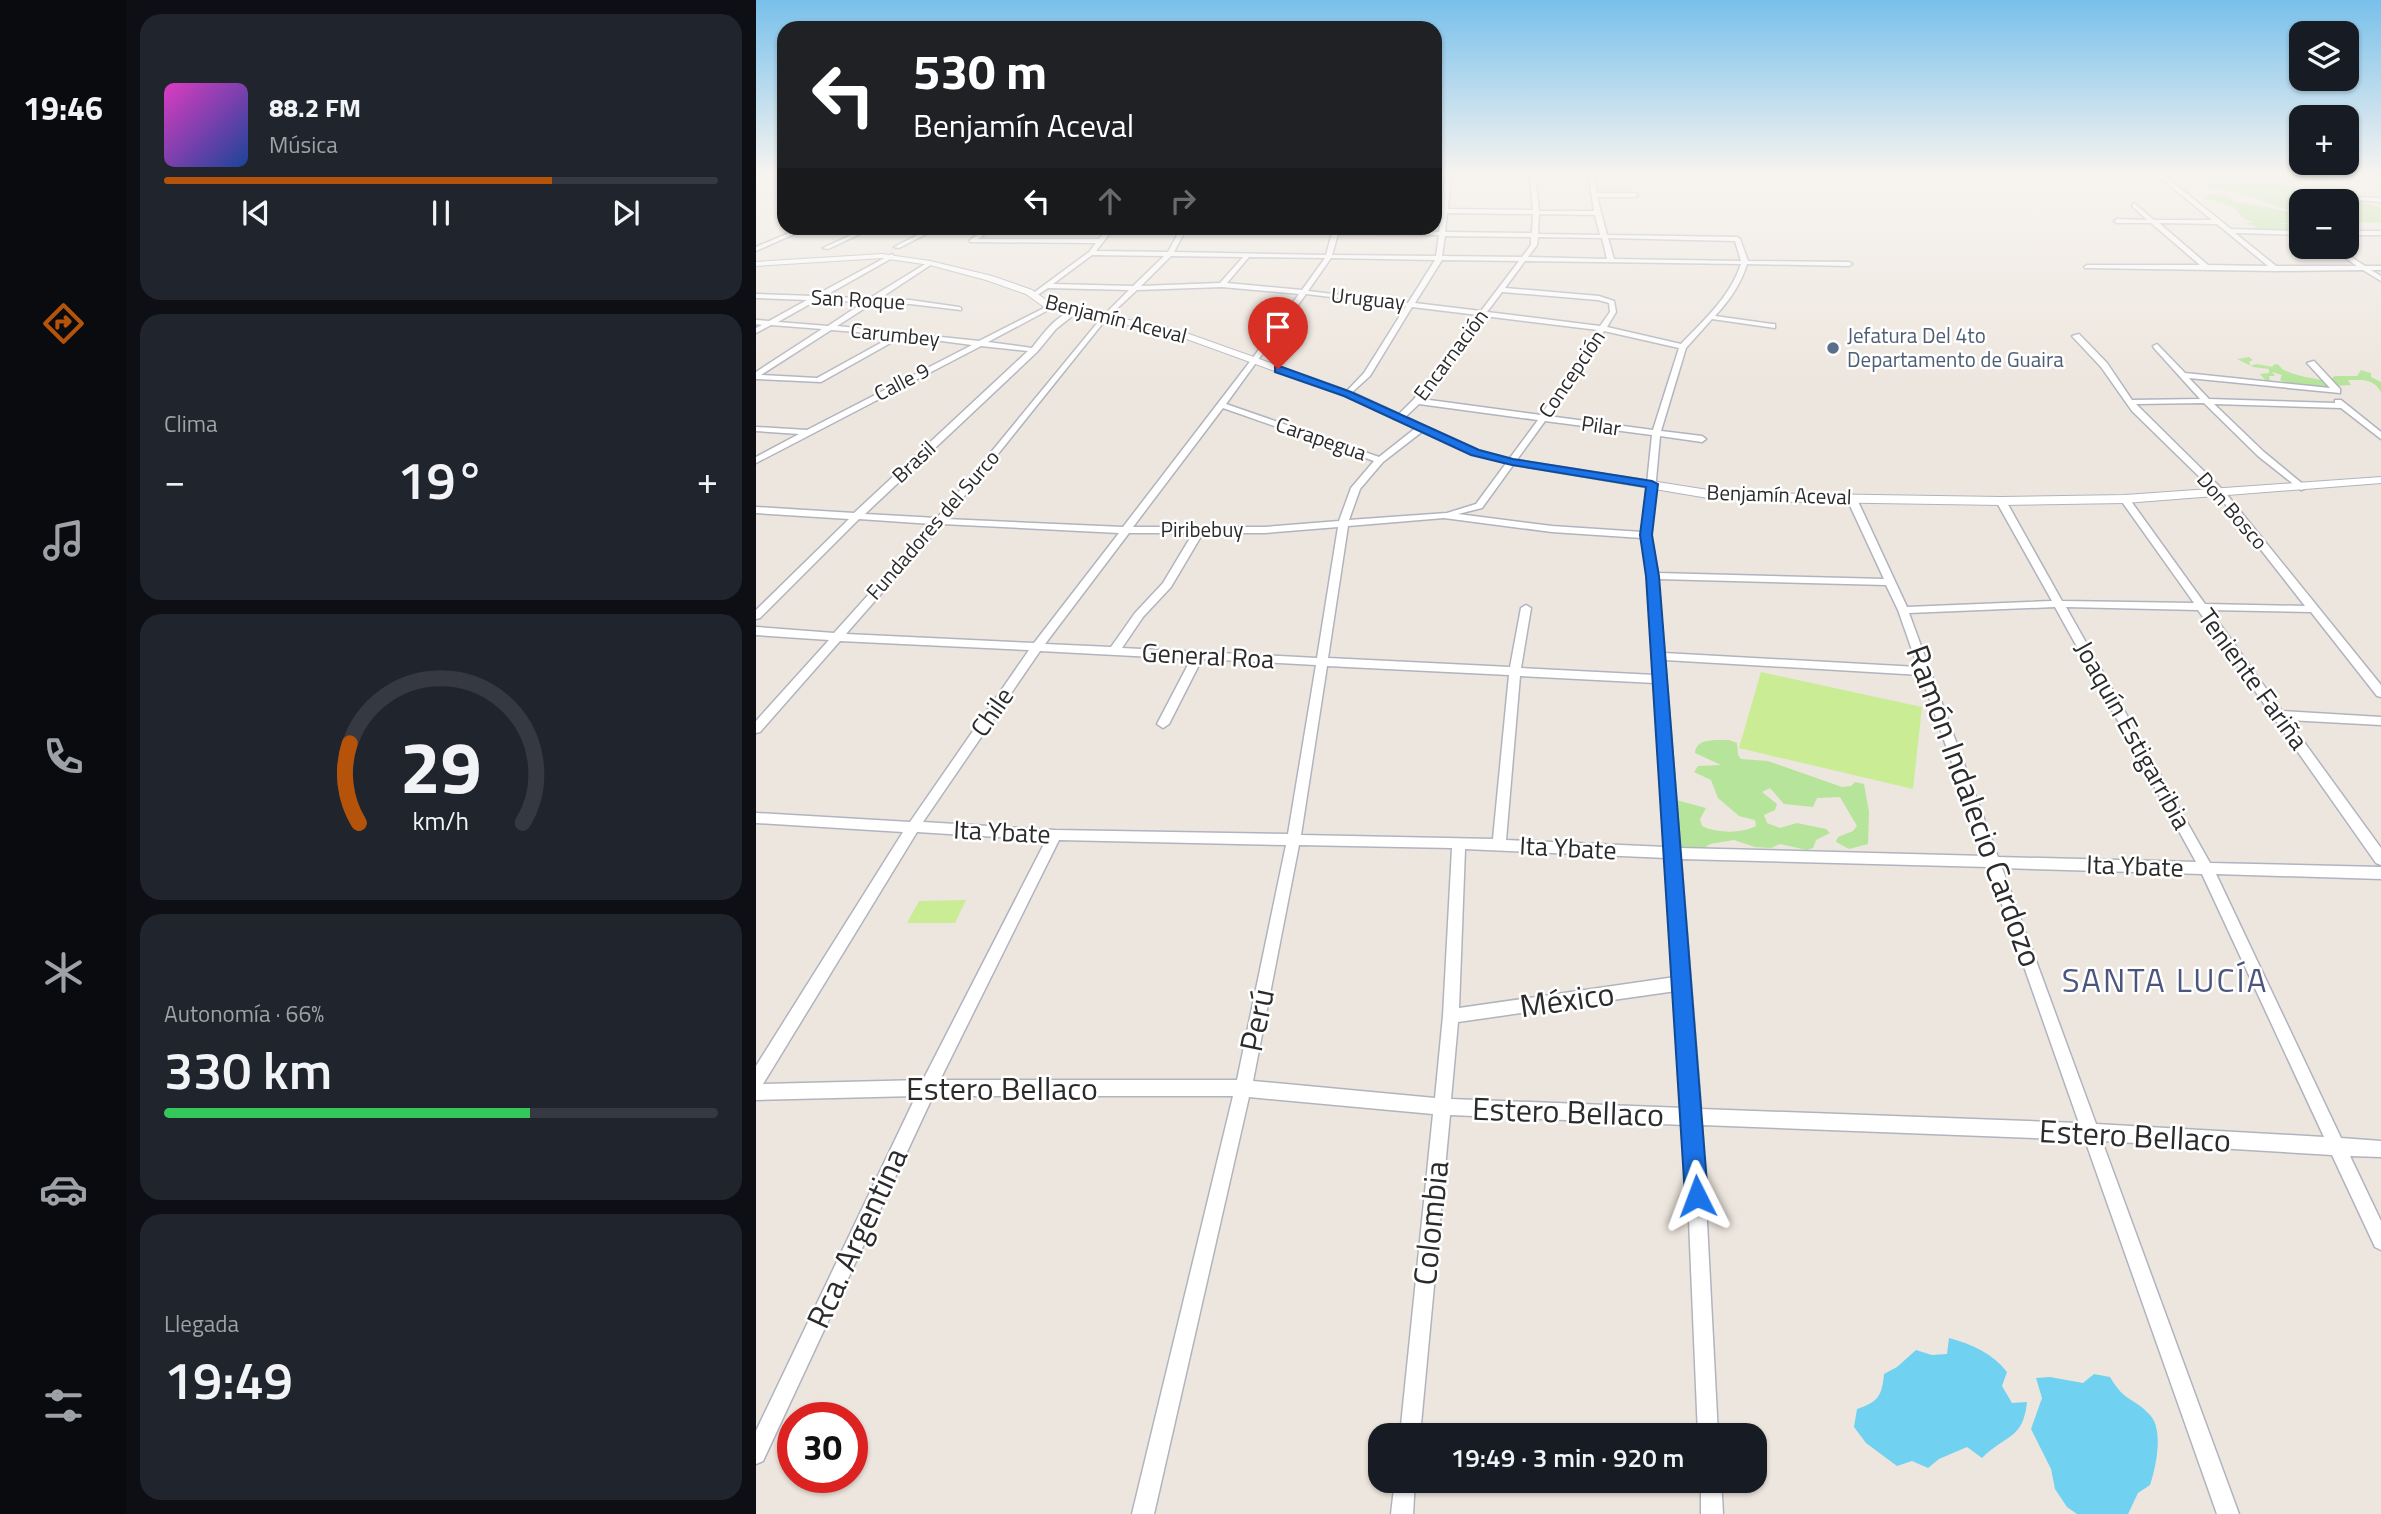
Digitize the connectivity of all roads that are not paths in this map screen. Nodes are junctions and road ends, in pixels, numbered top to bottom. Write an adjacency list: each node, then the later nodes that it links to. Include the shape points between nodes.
1 (833, 245): 12 (street)
2 (906, 245): 13 (street)
3 (1097, 245): 14 (street)
4 (1175, 245): 15 (street, Fundadores del Surco)
5 (1331, 245): 17 (street)
6 (1441, 245): 18 (street)
7 (1534, 245): 19 (street, Encarnación)
8 (1605, 245): 21 (street)
9 (1739, 245): 22 (street)
10 (2181, 245): 27 (street)
11 (2246, 245): 30 (street)
12 (826, 248)
13 (895, 251): 23 (street, Benjamín Aceval); 24 (street, Benjamín Aceval); 39 (street)
14 (1091, 253): 15 (street); 33 (street)
15 (1169, 255): 16 (street); 34 (street, Fundadores del Surco)
16 (1247, 256): 17 (street); 32 (street)
17 (1328, 258): 18 (street); 36 (street)
18 (1439, 259): 19 (street); 41 (street)
19 (1524, 259): 21 (street); 35 (street, Encarnación)
20 (2349, 259): 28 (street)
21 (1611, 260): 22 (street)
22 (1745, 262): 25 (street); 47 (street, via 1725,301)
23 (930, 263): 37 (street, Benjamín Aceval); 40 (street)
24 (756, 264)
25 (1849, 264)
26 (2087, 267): 27 (street)
27 (2207, 268): 30 (street)
28 (2362, 268): 29 (street); 30 (street); 31 (street)
29 (2381, 268)
30 (2276, 269)
31 (2381, 279)
32 (1222, 285): 34 (street, Uruguay); 36 (street, Uruguay)
33 (1049, 286): 34 (street, Uruguay); 37 (street)
34 (1135, 288): 46 (street, Fundadores del Surco)
35 (1499, 290): 45 (street, Encarnación); 51 (street, Concepción, via 1612,302 1613,312)
36 (1303, 292): 41 (street, Uruguay); 60 (street)
37 (1034, 295): 42 (street, Benjamín Aceval)
38 (756, 296): 39 (street, San Roque)
39 (817, 298): 40 (street, San Roque); 49 (street)
40 (873, 300): 43 (street, San Roque); 52 (street)
41 (1411, 304): 45 (street, Uruguay); 65 (street, via 1367,374)
42 (1050, 307): 44 (street, Benjamín Aceval); 56 (street, Calle 9)
43 (959, 309)
44 (1074, 312): 46 (street, Benjamín Aceval); 59 (street, Brasil)
45 (1484, 312): 51 (street, Uruguay); 66 (street, Encarnación)
46 (1105, 317): 60 (street, Benjamín Aceval, via 1172,331); 95 (street, Fundadores del Surco)
47 (1710, 317): 50 (street); 58 (street)
48 (756, 322): 49 (street, Carumbey)
49 (770, 323): 52 (street, Carumbey); 53 (street)
50 (1772, 326)
51 (1602, 327): 58 (street, Uruguay); 71 (street, Concepción)
52 (828, 328): 54 (street, Carumbey); 63 (street)
53 (756, 331)
54 (903, 334): 56 (street, Carumbey); 63 (street, via 818,380)
55 (2076, 336): 68 (street, Don Bosco)
56 (978, 344): 59 (street, Carumbey); 75 (street, Calle 9)
57 (2157, 346): 62 (street)
58 (1683, 347): 76 (street)
59 (1034, 350): 92 (street, Brasil)
60 (1255, 361): 65 (street, Benjamín Aceval); 69 (street, Chile)
61 (2311, 363): 64 (street, via 2337,391)
62 (2182, 375): 64 (street); 67 (street)
63 (756, 376)
64 (2329, 390): 70 (street)
65 (1348, 394): 72 (street, Benjamín Aceval)
66 (1417, 401): 71 (street, Pilar); 72 (street, Encarnación)
67 (2204, 401): 68 (street); 70 (street); 84 (street)
68 (2131, 402): 85 (street, Don Bosco)
69 (1222, 405): 80 (street, Carapegua); 97 (street, Chile)
70 (2342, 406): 77 (street)
71 (1543, 418): 76 (street, Pilar); 81 (street, Concepción)
72 (1398, 419): 74 (street, Benjamín Aceval)
73 (756, 429): 75 (street)
74 (1420, 429): 80 (street); 81 (street, Benjamín Aceval)
75 (805, 432): 79 (street, Calle 9)
76 (1656, 433): 78 (street, Pilar); 83 (street)
77 (2381, 436)
78 (1702, 439)
79 (756, 460)
80 (1380, 460): 94 (street, Perú, via 1356,488)
81 (1512, 462): 83 (street, Benjamín Aceval); 89 (street, Concepción)
82 (2381, 480): 84 (street, Benjamín Aceval)
83 (1652, 484): 86 (street, Benjamín Aceval, via 1749,497); 98 (street)
84 (2301, 487): 85 (street, Benjamín Aceval)
85 (2221, 494): 87 (street, Benjamín Aceval); 104 (street, Don Bosco)
86 (1851, 497): 88 (street, Benjamín Aceval); 100 (street, Ramón Indalecio Cardozo)
87 (2125, 499): 88 (street, Benjamín Aceval); 102 (street, Teniente Fariña)
88 (2001, 501): 101 (street, Joaquín Estigarribia)
89 (1479, 506): 91 (street); 93 (street)
90 (756, 510): 92 (street, Piribebuy)
91 (1444, 515): 93 (street, Piribebuy); 94 (street, Piribebuy)
92 (857, 516): 95 (street, Piribebuy); 106 (street, Brasil)
93 (1481, 520): 98 (street, Piribebuy)
94 (1343, 521): 96 (street, Piribebuy, via 1265,530); 113 (street, Perú)
95 (939, 522): 97 (street, Piribebuy); 108 (street, Fundadores del Surco)
96 (1200, 529): 97 (street, Piribebuy); 110 (street, via 1167,585)
97 (1126, 530): 109 (street, Chile)
98 (1646, 535): 99 (street)
99 (1653, 576): 100 (street); 112 (street)
100 (1891, 582): 105 (street, Ramón Indalecio Cardozo)
101 (2060, 604): 102 (street); 105 (street); 131 (street, Joaquín Estigarribia)
102 (2200, 605): 104 (street); 118 (street, Teniente Fariña)
103 (1526, 608): 115 (street)
104 (2314, 609): 117 (street, Don Bosco)
105 (1903, 610): 114 (street, Ramón Indalecio Cardozo)
106 (756, 616)
107 (756, 631): 108 (street, General Roa)
108 (835, 637): 109 (street, General Roa); 121 (street, Fundadores del Surco)
109 (1037, 647): 110 (street, General Roa); 123 (street, Chile)
110 (1114, 651): 111 (street, General Roa)
111 (1199, 655): 113 (street, General Roa); 120 (street)
112 (1659, 656): 114 (street); 116 (street)
113 (1324, 662): 115 (street, General Roa); 125 (street, Perú)
114 (1925, 671): 130 (street, Ramón Indalecio Cardozo)
115 (1515, 672): 116 (street, General Roa); 127 (street)
116 (1661, 679): 128 (street)
117 (2381, 693)
118 (2280, 715): 119 (street); 129 (street, Teniente Fariña)
119 (2381, 721)
120 (1163, 724)
121 (756, 729)
122 (756, 818): 123 (street, Ita Ybate)
123 (913, 827): 124 (street, Ita Ybate); 135 (street, Chile)
124 (1055, 835): 125 (street, Ita Ybate); 136 (street, Rca. Argentina)
125 (1294, 838): 126 (street, Ita Ybate); 137 (street, Perú)
126 (1459, 843): 127 (street, Ita Ybate); 134 (street, Colombia)
127 (1499, 844): 128 (street, Ita Ybate)
128 (1673, 853): 130 (street, Ita Ybate); 133 (street)
129 (2381, 859)
130 (1994, 862): 131 (street, Ita Ybate); 141 (street, Ramón Indalecio Cardozo)
131 (2206, 868): 132 (street, Ita Ybate); 142 (street, Joaquín Estigarribia)
132 (2381, 873)
133 (1682, 983): 134 (street, México); 140 (street)
134 (1451, 1016): 139 (street, Colombia)
135 (756, 1081)
136 (928, 1088): 137 (street, Estero Bellaco); 138 (street, Estero Bellaco); 147 (street, Rca. Argentina)
137 (1243, 1088): 139 (street, Estero Bellaco); 150 (street, Perú)
138 (756, 1092)
139 (1442, 1107): 140 (street, Estero Bellaco); 145 (street, Colombia)
140 (1693, 1117): 141 (street, Estero Bellaco); 146 (street)
141 (2091, 1132): 142 (street, Estero Bellaco); 153 (street, Ramón Indalecio Cardozo)
142 (2339, 1148): 143 (street, Estero Bellaco); 144 (street, Joaquín Estigarribia)
143 (2381, 1149)
144 (2381, 1241)
145 (1411, 1423)
146 (1707, 1423)
147 (756, 1454)
148 (1404, 1493): 151 (street)
149 (1711, 1493): 152 (street)
150 (1143, 1514)
151 (1402, 1514)
152 (1712, 1514)
153 (2228, 1514)

